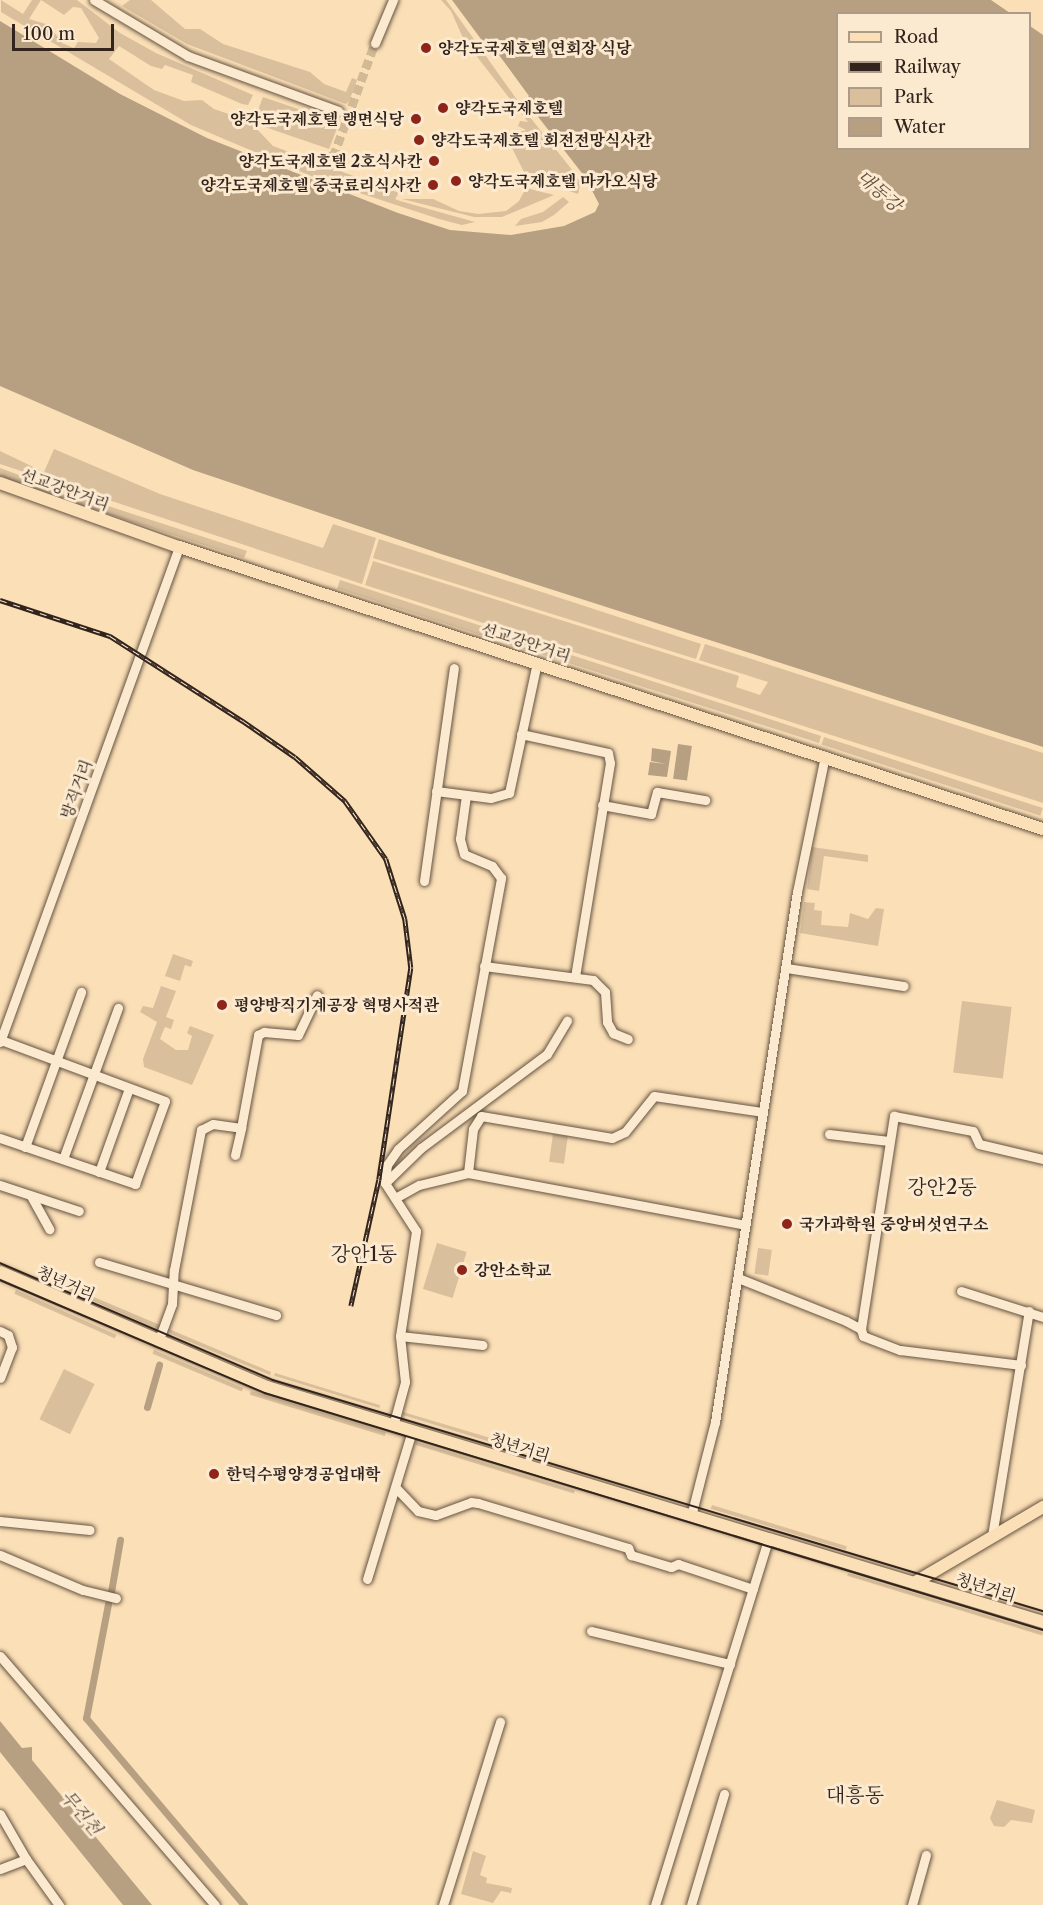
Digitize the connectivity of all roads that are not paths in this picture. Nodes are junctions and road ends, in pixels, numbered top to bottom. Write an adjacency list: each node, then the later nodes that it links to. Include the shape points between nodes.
1 (94, 0): 4 (street, via 188,56)
2 (393, 0): 3 (street)
3 (375, 43)
4 (338, 111)
5 (0, 483): 6 (main road, 선교강안거리)
6 (179, 547): 7 (main road, 선교강안거리); 26 (street, 방직거리)
7 (537, 662): 9 (street); 10 (main road, 선교강안거리)
8 (454, 668): 11 (street)
9 (521, 734): 12 (street, via 509,793 495,798); 14 (street, via 608,753)
10 (825, 756): 15 (main road, 선교강안거리); 18 (street)
11 (436, 790): 12 (street); 16 (street)
12 (466, 795): 17 (street, via 460,839 464,854 492,866 501,878)
13 (705, 800): 14 (street, via 657,792 651,814)
14 (602, 805): 19 (street)
15 (1043, 829)
16 (424, 881)
17 (484, 966): 19 (street); 42 (street, via 462,1091 398,1149 387,1165)
18 (786, 968): 20 (street); 30 (street)
19 (575, 977): 25 (street, via 602,984 607,1022 613,1033)
20 (904, 986)
21 (81, 992): 27 (street)
22 (317, 995): 31 (street, via 298,1035 258,1035)
23 (118, 1008): 28 (street)
24 (567, 1022): 42 (street, via 547,1054 421,1148)
25 (628, 1039)
26 (0, 1041): 27 (street)
27 (56, 1060): 28 (street); 35 (street)
28 (95, 1075): 29 (street); 39 (street)
29 (129, 1088): 40 (street); 40 (street, via 165,1101 135,1184)
30 (762, 1112): 41 (street, via 654,1096 625,1132 612,1138 481,1116 473,1129); 47 (street)
31 (241, 1128): 37 (street); 52 (street, via 213,1124 201,1130)
32 (829, 1134): 34 (street)
33 (2, 1139): 35 (street); 36 (street)
34 (890, 1141): 38 (street, via 894,1116 902,1115 973,1131 979,1144); 57 (street)
35 (25, 1147): 39 (street)
36 (0, 1150)
37 (235, 1155)
38 (1043, 1158)
39 (63, 1160): 40 (street)
40 (99, 1172)
41 (468, 1173): 45 (street, via 419,1185); 47 (street)
42 (385, 1183): 45 (street)
43 (0, 1185): 44 (street)
44 (31, 1196): 46 (street); 48 (street)
45 (397, 1197): 59 (street, via 416,1231)
46 (79, 1211)
47 (745, 1225): 51 (street)
48 (49, 1229)
49 (99, 1262): 52 (street)
50 (1, 1275): 60 (main road, 청년거리)
51 (738, 1278): 57 (street); 68 (street, via 715,1422)
52 (174, 1284): 55 (street); 60 (street, via 172,1304)
53 (961, 1291): 54 (street)
54 (1029, 1311): 56 (street); 62 (street)
55 (276, 1315)
56 (1043, 1317)
57 (861, 1329): 62 (street, via 863,1336 900,1350)
58 (0, 1331): 63 (street, via 8,1335 12,1347)
59 (400, 1336): 61 (street); 64 (street, via 405,1382)
60 (158, 1342): 64 (main road, 청년거리, via 267,1387)
61 (483, 1345)
62 (1021, 1365): 71 (street)
63 (0, 1378)
64 (393, 1426): 65 (main road, 청년거리)
65 (412, 1431): 66 (street); 68 (main road, 청년거리)
66 (396, 1488): 74 (street); 76 (street, via 418,1510 436,1515 478,1503 628,1548 632,1555 671,1567 678,1564)
67 (1043, 1508): 71 (main road)
68 (691, 1516): 72 (main road, 청년거리)
69 (0, 1521): 70 (street)
70 (90, 1530)
71 (992, 1536): 75 (main road)
72 (768, 1539): 75 (main road, 청년거리); 76 (street)
73 (0, 1555): 77 (street, via 83,1590)
74 (367, 1579)
75 (914, 1583): 78 (main road, 청년거리)
76 (753, 1589): 81 (street)
77 (116, 1598)
78 (1043, 1622)
79 (591, 1630): 81 (street)
80 (0, 1656): 89 (street)
81 (730, 1664): 91 (street)
82 (500, 1722): 90 (street, via 476,1820)
83 (724, 1794): 92 (street)
84 (0, 1814): 86 (street)
85 (926, 1855): 93 (street)
86 (26, 1859): 87 (street); 88 (street)
87 (0, 1869)
88 (59, 1905)
89 (215, 1905)
90 (443, 1905)
91 (655, 1905)
92 (691, 1905)
93 (912, 1905)

